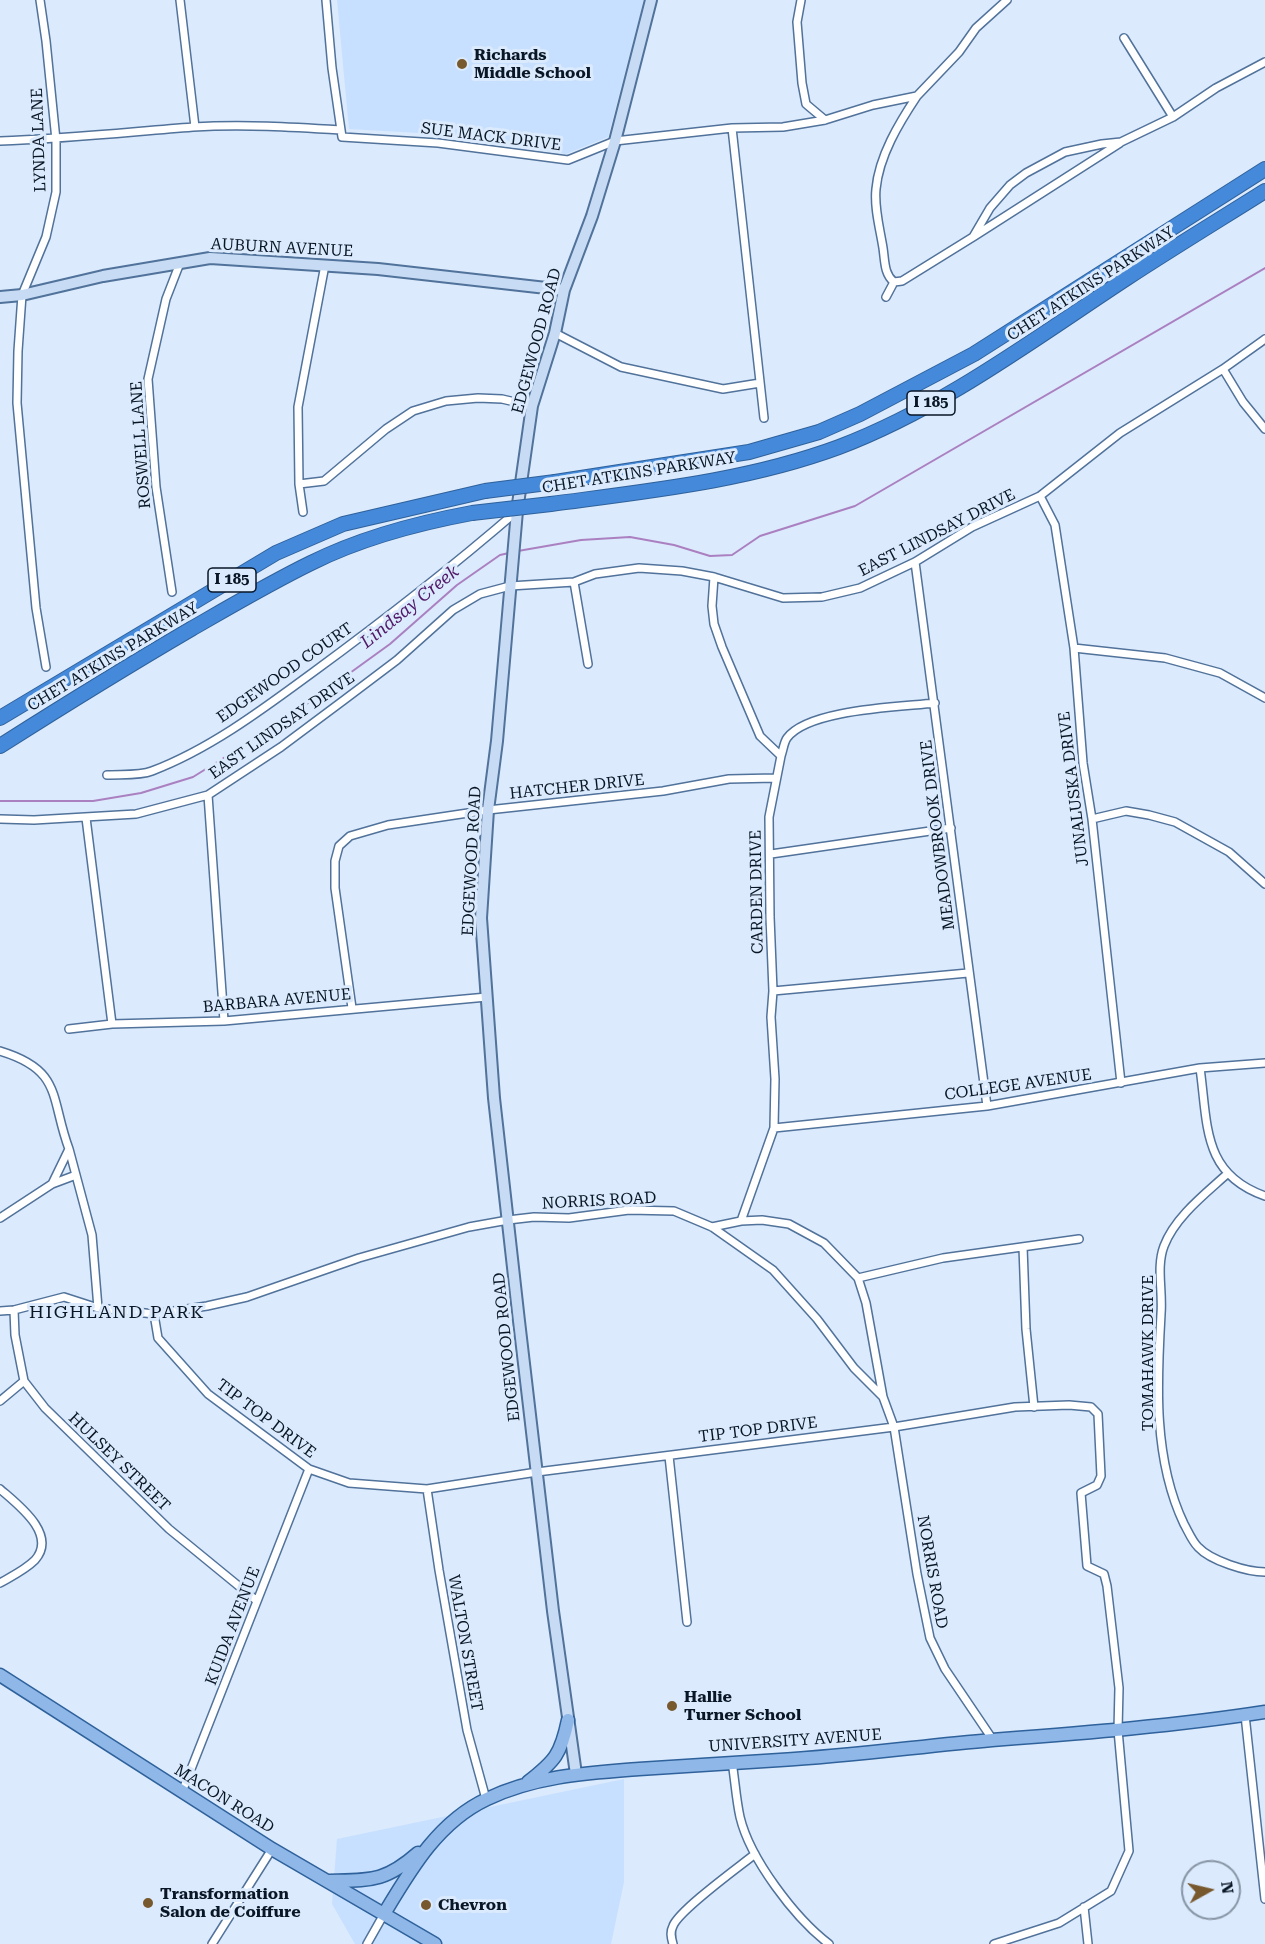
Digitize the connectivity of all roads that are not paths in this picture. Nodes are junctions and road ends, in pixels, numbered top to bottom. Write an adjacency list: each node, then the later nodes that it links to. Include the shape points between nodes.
1 (40, 0): 15 (street, LYNDA LANE)
2 (180, 0): 12 (street)
3 (326, 0): 14 (street)
4 (651, 0): 17 (street, EDGEWOOD ROAD)
5 (801, 0): 11 (street, via 797,22 806,104)
6 (1007, 0): 9 (street, via 976,28 959,52)
7 (1124, 38): 10 (street)
8 (1265, 62): 10 (street, via 1215,88)
9 (916, 96): 11 (street, SUE MACK DRIVE); 24 (street, via 893,136 876,189 885,269)
10 (1173, 117): 18 (street)
11 (825, 120): 13 (street, SUE MACK DRIVE, via 783,127)
12 (195, 127): 14 (street, SUE MACK DRIVE); 15 (street, SUE MACK DRIVE)
13 (732, 128): 17 (street, SUE MACK DRIVE); 32 (street)
14 (341, 130): 17 (street, SUE MACK DRIVE, via 342,137 438,143 568,160)
15 (56, 140): 16 (street, SUE MACK DRIVE); 26 (street, LYNDA LANE, via 56,192 46,237)
16 (0, 141)
17 (615, 141): 25 (street, EDGEWOOD ROAD)
18 (1121, 142): 21 (street); 21 (street, via 1065,152 1026,172 990,208)
19 (1265, 169): 50 (highway, CHET ATKINS PARKWAY / I 185, bridge, via 974,354 819,432 749,452 485,491 343,524 276,553)
20 (1265, 191): 51 (highway, CHET ATKINS PARKWAY / I 185, bridge, via 956,391 882,428 794,462 718,480 472,513 369,540 313,562 253,593)
21 (973, 237): 24 (street, via 903,281)
22 (180, 263): 23 (street, AUBURN AVENUE, via 210,258); 26 (street, AUBURN AVENUE); 44 (street, ROSWELL LANE, via 166,299 148,379 156,487)
23 (325, 265): 25 (street, AUBURN AVENUE); 36 (street, via 298,407)
24 (894, 282): 28 (street)
25 (564, 290): 29 (street, EDGEWOOD ROAD)
26 (22, 295): 27 (street, AUBURN AVENUE); 47 (street, LYNDA LANE, via 17,403 36,608)
27 (0, 297)
28 (886, 297)
29 (555, 333): 32 (street, via 621,367 723,389); 33 (street, EDGEWOOD ROAD)
30 (1265, 339): 31 (street, EAST LINDSAY DRIVE)
31 (1224, 369): 35 (street); 37 (street, EAST LINDSAY DRIVE, via 1120,433)
32 (760, 383): 34 (street)
33 (532, 406): 36 (street, via 478,398 446,401 413,411 324,481); 39 (street, EDGEWOOD ROAD)
34 (765, 418)
35 (1265, 429)
36 (299, 484): 38 (street)
37 (1040, 496): 40 (street, EAST LINDSAY DRIVE, via 972,527); 45 (street, JUNALUSKA DRIVE, via 1055,525)
38 (303, 512)
39 (517, 512): 43 (street, EDGEWOOD ROAD); 53 (street, EDGEWOOD COURT, via 441,575 255,715 150,772)
40 (915, 562): 41 (street, EAST LINDSAY DRIVE, via 860,588 822,597 783,598); 49 (street, MEADOWBROOK DRIVE)
41 (714, 577): 42 (street, EAST LINDSAY DRIVE, via 639,568 596,574); 52 (street, via 714,624 722,647 760,736)
42 (574, 582): 43 (street, EAST LINDSAY DRIVE); 46 (street)
43 (510, 586): 55 (street, EAST LINDSAY DRIVE, via 480,594 453,610 397,660 281,747); 56 (street, EDGEWOOD ROAD)
44 (172, 592)
45 (1074, 648): 48 (street, via 1165,658 1220,673); 59 (street, JUNALUSKA DRIVE)
46 (588, 664)
47 (46, 667)
48 (1265, 698)
49 (935, 703): 52 (street, via 854,711 806,723 786,738); 60 (street, MEADOWBROOK DRIVE)
50 (0, 718)
51 (0, 746)
52 (781, 756): 54 (street, CARDEN DRIVE)
53 (107, 775)
54 (776, 778): 56 (street, HATCHER DRIVE, via 729,779 663,791); 61 (street, CARDEN DRIVE, via 769,817)
55 (208, 795): 57 (street, EAST LINDSAY DRIVE, via 136,814); 67 (street)
56 (488, 810): 65 (street, EDGEWOOD ROAD, via 481,918); 66 (street, HATCHER DRIVE, via 388,825 350,836 339,846 335,861 337,904)
57 (86, 818): 58 (street, EAST LINDSAY DRIVE); 68 (street)
58 (0, 819)
59 (1092, 819): 62 (street, via 1126,811 1175,822 1229,852); 73 (street, JUNALUSKA DRIVE)
60 (951, 828): 61 (street); 63 (street, MEADOWBROOK DRIVE)
61 (771, 854): 64 (street, CARDEN DRIVE)
62 (1265, 884)
63 (968, 973): 64 (street); 74 (street, MEADOWBROOK DRIVE)
64 (773, 991): 75 (street, CARDEN DRIVE)
65 (487, 997): 66 (street, BARBARA AVENUE); 82 (street, EDGEWOOD ROAD)
66 (352, 1008): 67 (street, BARBARA AVENUE)
67 (224, 1021): 68 (street, BARBARA AVENUE)
68 (112, 1024): 69 (street, BARBARA AVENUE)
69 (69, 1029)
70 (0, 1051): 76 (street, via 42,1072 54,1090)
71 (1265, 1063): 72 (street, COLLEGE AVENUE)
72 (1200, 1068): 73 (street, COLLEGE AVENUE); 77 (street, via 1214,1152)
73 (1121, 1083): 74 (street, COLLEGE AVENUE)
74 (987, 1106): 75 (street, COLLEGE AVENUE)
75 (774, 1128): 83 (street, CARDEN DRIVE)
76 (69, 1149): 78 (street); 79 (street)
77 (1227, 1174): 80 (street, via 1246,1189); 102 (street, TOMAHAWK DRIVE, via 1184,1215 1164,1245 1160,1283 1162,1442 1175,1504 1198,1548 1221,1562)
78 (76, 1175): 79 (street); 88 (street, via 92,1235)
79 (52, 1184): 81 (street)
80 (1265, 1196)
81 (0, 1218)
82 (508, 1220): 84 (street, NORRIS ROAD, via 569,1218 629,1210 674,1211); 91 (street, NORRIS ROAD, via 359,1258 246,1297); 99 (street, EDGEWOOD ROAD)
83 (741, 1221): 84 (street); 87 (street, via 789,1224 824,1243)
84 (712, 1227): 93 (street, NORRIS ROAD, via 773,1270)
85 (1079, 1239): 86 (street)
86 (1023, 1247): 87 (street, via 943,1258); 95 (street)
87 (858, 1278): 93 (street)
88 (98, 1308): 89 (street, NORRIS ROAD, via 64,1297); 91 (street, NORRIS ROAD)
89 (14, 1310): 90 (street, NORRIS ROAD); 92 (street, HULSEY STREET)
90 (0, 1311)
91 (154, 1314): 98 (street, TIP TOP DRIVE, via 158,1338 208,1394)
92 (24, 1381): 94 (street); 104 (street, HULSEY STREET, via 45,1408 169,1529)
93 (883, 1398): 96 (street, NORRIS ROAD)
94 (0, 1401)
95 (1034, 1407): 96 (street, TIP TOP DRIVE); 110 (street, TIP TOP DRIVE, via 1091,1407 1098,1414 1101,1476 1097,1485 1081,1493 1087,1566 1104,1574 1107,1586 1119,1688)
96 (894, 1427): 97 (street, TIP TOP DRIVE); 111 (street, NORRIS ROAD, via 930,1638 945,1669)
97 (669, 1456): 99 (street, TIP TOP DRIVE); 105 (street)
98 (309, 1469): 101 (street, TIP TOP DRIVE, via 349,1484); 104 (street, KUIDA AVENUE)
99 (537, 1472): 101 (street, TIP TOP DRIVE); 109 (street, EDGEWOOD ROAD)
100 (0, 1489): 103 (street, via 38,1526 41,1542 37,1558)
101 (427, 1489): 116 (street, WALTON STREET, via 467,1730)
102 (1265, 1572)
103 (0, 1583)
104 (257, 1601): 115 (street, KUIDA AVENUE)
105 (687, 1622)
106 (0, 1675): 115 (main road, MACON ROAD)
107 (1265, 1712): 108 (main road, UNIVERSITY AVENUE)
108 (1245, 1715): 110 (main road, UNIVERSITY AVENUE); 121 (street)
109 (568, 1720): 113 (street, EDGEWOOD ROAD); 114 (main road, via 553,1762)
110 (1119, 1730): 111 (main road, UNIVERSITY AVENUE); 122 (street, via 1129,1851 1111,1891)
111 (993, 1740): 112 (main road, UNIVERSITY AVENUE)
112 (732, 1762): 113 (main road, UNIVERSITY AVENUE); 119 (street, via 740,1818)
113 (576, 1774): 114 (main road, UNIVERSITY AVENUE)
114 (524, 1785): 116 (main road, UNIVERSITY AVENUE)
115 (182, 1792): 118 (main road, MACON ROAD)
116 (486, 1800): 117 (main road, UNIVERSITY AVENUE)
117 (434, 1838): 120 (main road, via 406,1863 381,1878); 123 (main road, UNIVERSITY AVENUE)
118 (272, 1849): 120 (main road, MACON ROAD); 124 (street)
119 (755, 1854): 127 (street, via 674,1923); 128 (street, via 807,1926)
120 (327, 1881): 123 (main road, MACON ROAD)
121 (1265, 1899)
122 (1084, 1907): 129 (street, via 1059,1923); 130 (street)
123 (384, 1914): 125 (street); 126 (main road, MACON ROAD)
124 (212, 1944)
125 (367, 1944)
126 (435, 1944)
127 (673, 1944)
128 (829, 1944)
129 (994, 1944)
130 (1088, 1944)

